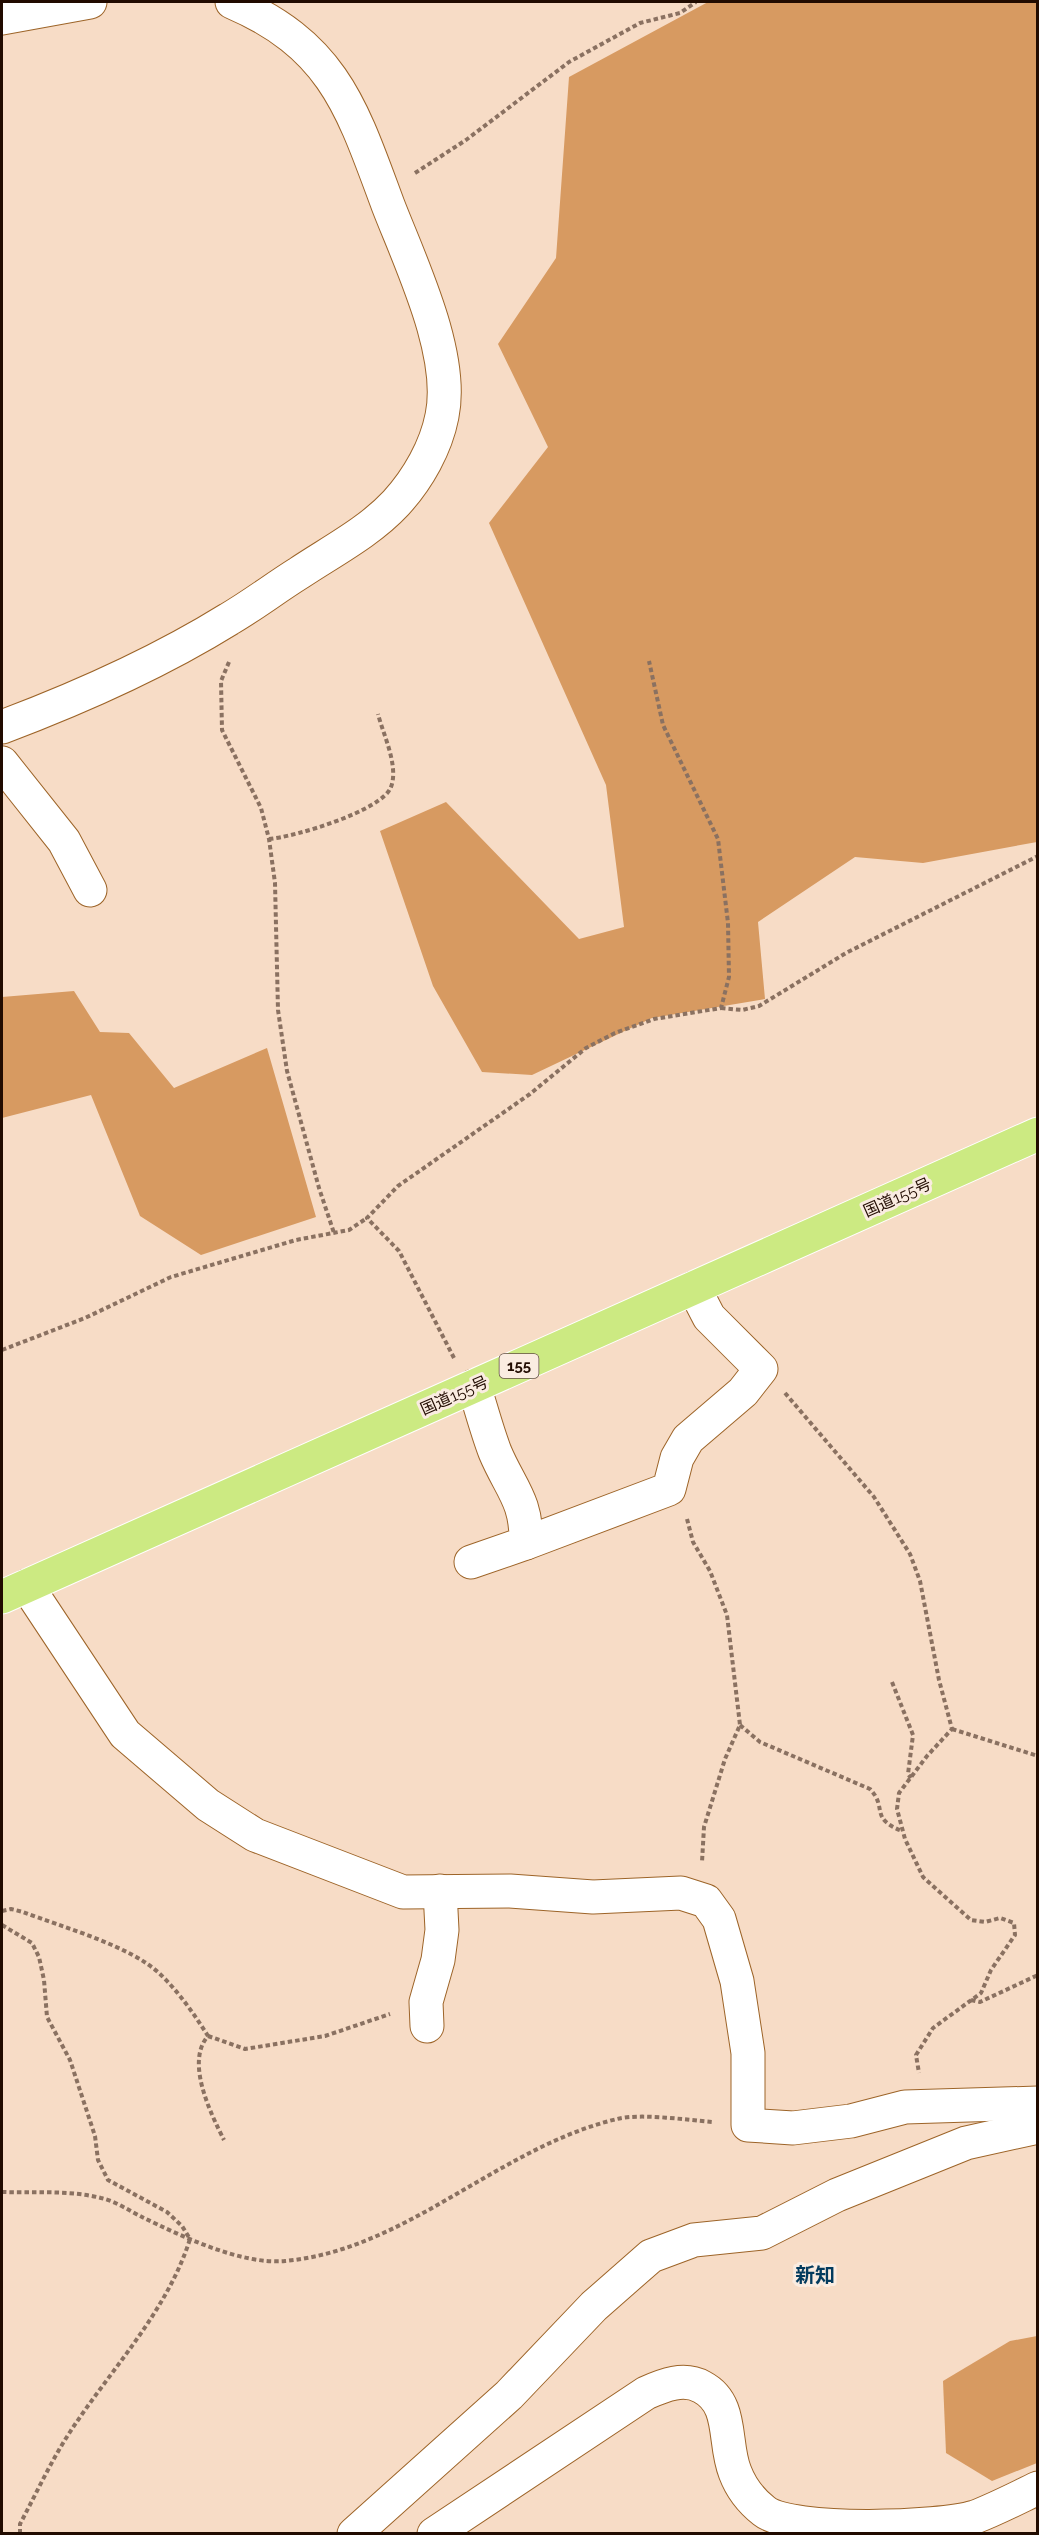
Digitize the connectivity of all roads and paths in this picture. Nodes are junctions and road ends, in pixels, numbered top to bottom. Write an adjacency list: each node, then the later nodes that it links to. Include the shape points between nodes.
1 (90, 2): 4 (street)
2 (232, 2): 5 (street, via 280,26 324,66 357,122)
3 (696, 2): 5 (path, via 680,13 640,23 569,62 414,174)
4 (2, 18)
5 (381, 184): 6 (street, via 427,309 441,363 442,415 433,446 398,501 375,523)
6 (228, 620): 9 (street, via 126,673); 11 (path, via 235,650 221,681 222,730 261,808)
7 (649, 661): 14 (path, via 663,724 718,839 729,945 729,978)
8 (378, 714): 11 (path, via 392,764 392,785 386,796 339,819 284,838)
9 (2, 727)
10 (2, 763): 13 (street, via 64,841)
11 (269, 839): 17 (path, via 275,883 278,1010 287,1071)
12 (1038, 856): 14 (path, via 846,952 759,1006 742,1010)
13 (90, 890)
14 (721, 1008): 16 (path, via 654,1019 586,1048 530,1094 398,1186)
15 (1038, 1134): 18 (highway, 国道155号 / 155)
16 (367, 1218): 17 (path, via 349,1230); 21 (path, via 399,1251)
17 (334, 1233): 19 (path, via 296,1240 171,1277 85,1318)
18 (694, 1288): 20 (street, via 709,1317); 21 (highway, 国道155号 / 155)
19 (2, 1350)
20 (761, 1369): 22 (street, via 743,1392 688,1439 677,1458); 28 (path, via 874,1497 910,1554 920,1581)
21 (471, 1388): 23 (street, via 495,1453 519,1496); 25 (highway, 国道155号 / 155)
22 (669, 1489): 23 (street); 27 (path, via 681,1502 693,1542 710,1571 727,1616)
23 (526, 1543): 24 (street)
24 (471, 1562)
25 (14, 1592): 32 (street, via 124,1734 208,1804 255,1835 403,1892)
26 (892, 1682): 30 (path, via 913,1735 908,1774)
27 (740, 1725): 31 (path, via 760,1742 870,1789 887,1825); 33 (path, via 704,1827)
28 (952, 1729): 29 (path); 30 (path)
29 (1038, 1756)
30 (911, 1778): 31 (path, via 900,1793 897,1809)
31 (903, 1831): 37 (path, via 923,1877 971,1920 1000,1918 1014,1923 1015,1935 991,1970 981,1993)
32 (440, 1892): 33 (street, via 510,1891 593,1897 681,1893); 39 (street, via 442,1930 426,2002)
33 (699, 1899): 43 (street, via 706,1901 719,1919 737,1981 748,2053)
34 (2, 1911): 40 (path, via 23,1912 132,1954 159,1973 187,2003)
35 (2, 1925): 47 (path, via 33,1943 39,1957 47,2017 70,2060 95,2136 98,2160 108,2180 167,2212)
36 (1038, 1976): 37 (path, via 980,2002)
37 (971, 2000): 42 (path, via 933,2028 916,2055 919,2076)
38 (394, 2012): 40 (path, via 325,2036 271,2046 245,2049)
39 (427, 2026)
40 (208, 2036): 45 (path, via 199,2065 201,2081 211,2115)
41 (1038, 2103): 42 (street)
42 (934, 2105): 43 (street, via 793,2128)
43 (748, 2125): 47 (path, via 619,2118 540,2149 401,2225 326,2254 282,2261 225,2253)
44 (1038, 2127): 51 (street, via 966,2143 837,2195 762,2233 694,2240 651,2256 594,2306 509,2395)
45 (224, 2140)
46 (2, 2192): 47 (path, via 103,2198)
47 (190, 2239): 50 (path, via 182,2264 125,2359 69,2434 20,2524)
48 (1038, 2488): 49 (street, via 975,2517)
49 (935, 2529): 52 (street, via 803,2524 767,2513 746,2495 734,2470 725,2417 715,2394 693,2381 666,2384 646,2393)
50 (20, 2534)
51 (354, 2534)
52 (434, 2534)

